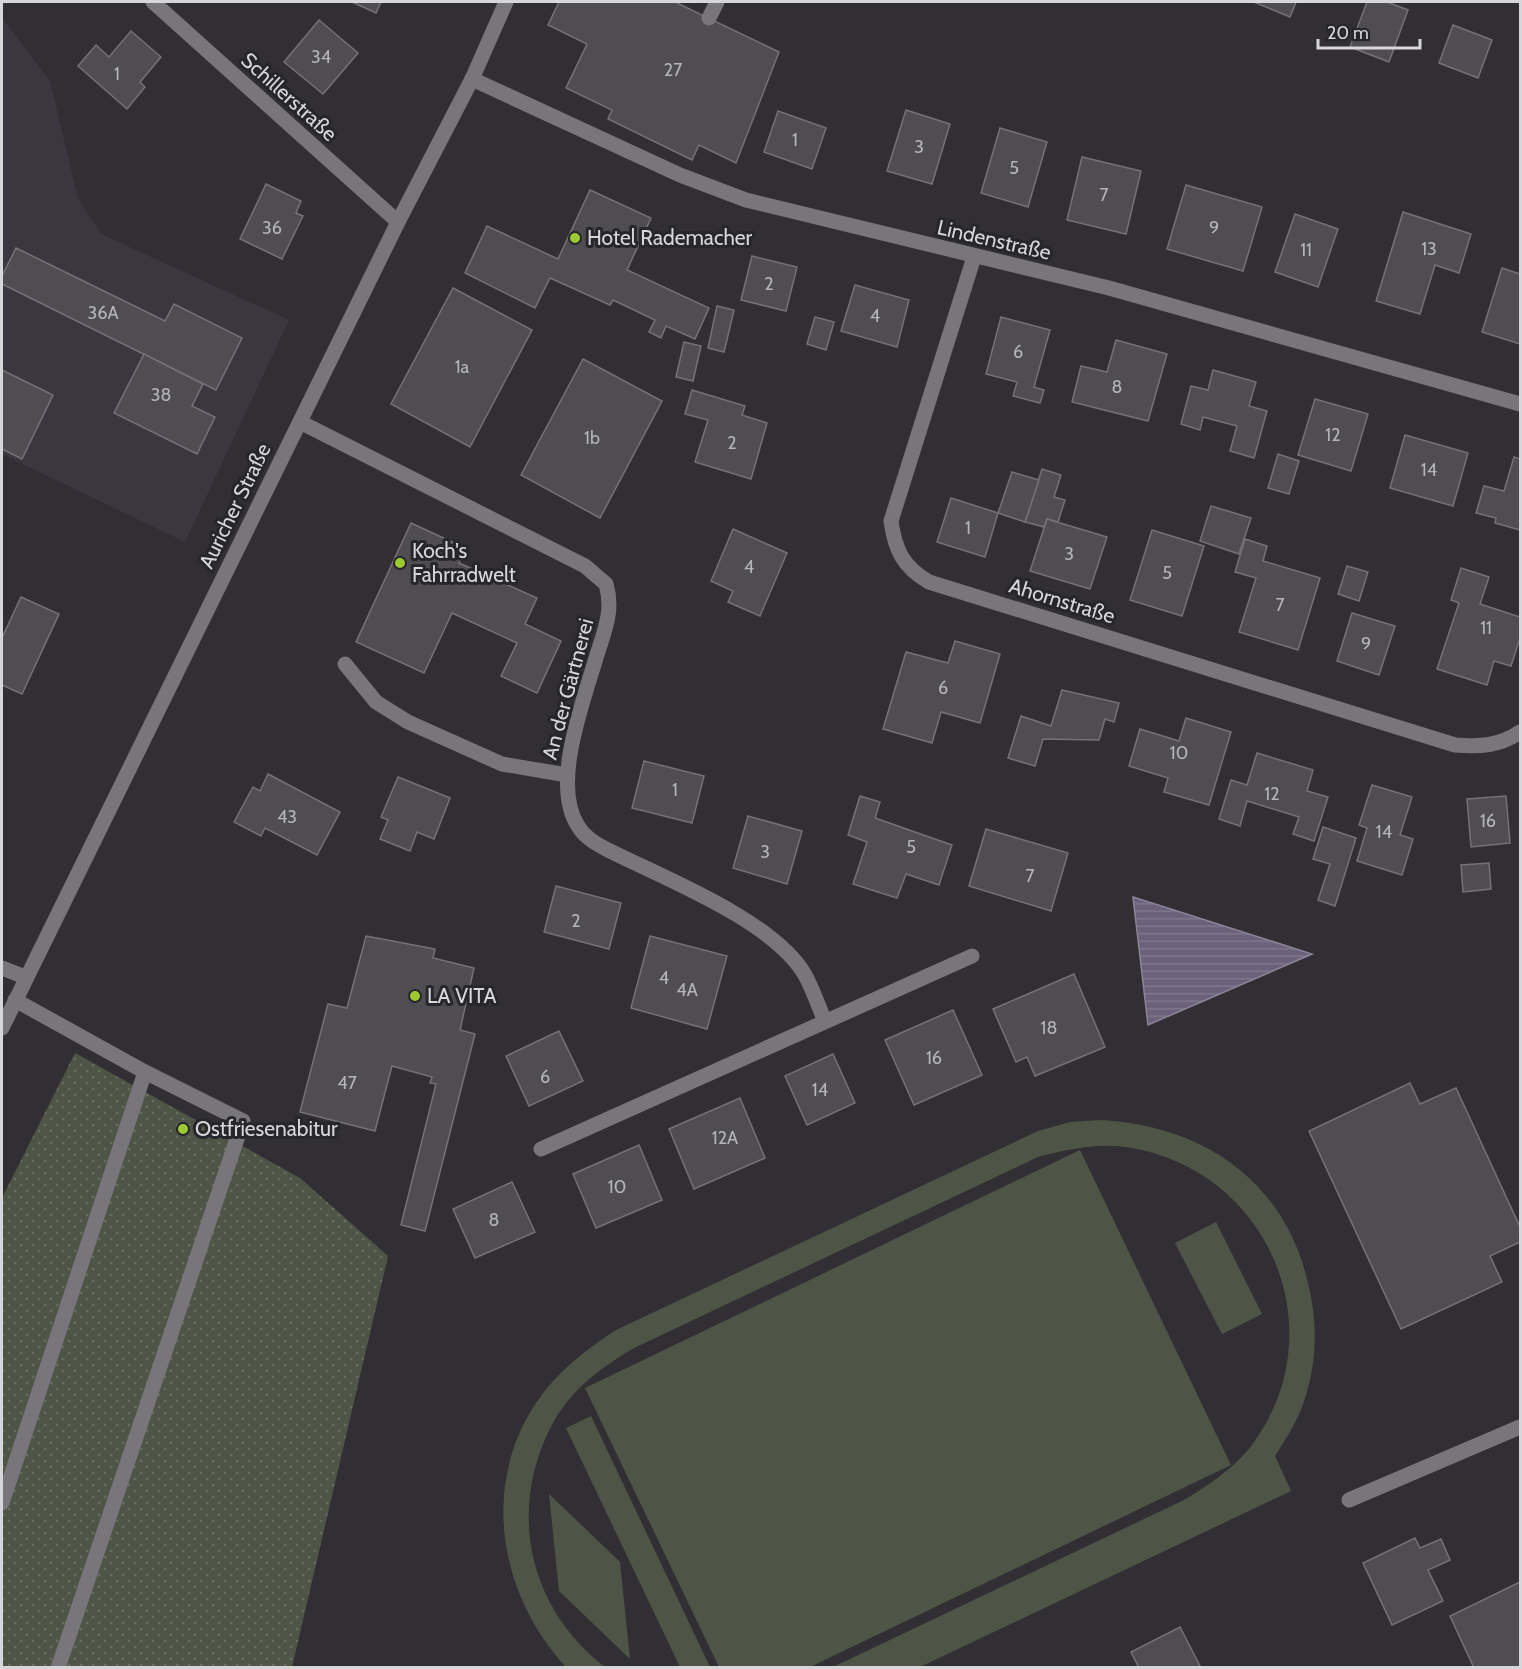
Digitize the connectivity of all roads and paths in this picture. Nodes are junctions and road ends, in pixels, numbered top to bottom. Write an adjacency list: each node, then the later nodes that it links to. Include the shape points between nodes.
1 (153, 2): 6 (street, Schillerstraße)
2 (506, 2): 5 (street, Auricher Straße)
3 (717, 2): 4 (street)
4 (709, 18)
5 (472, 79): 6 (street, Auricher Straße); 7 (street, Lindenstraße, via 680,175 746,200)
6 (398, 222): 9 (street, Auricher Straße)
7 (974, 257): 8 (street, Lindenstraße, via 1109,288); 11 (street, Ahornstraße, via 891,522 900,557 912,572 928,582 1455,745 1482,748)
8 (1521, 404)
9 (300, 422): 12 (street, An der Gärtnerei, via 585,566 606,584 611,611); 15 (street, Auricher Straße)
10 (345, 664): 12 (street, via 376,702 408,722 502,764)
11 (1521, 732)
12 (567, 775): 17 (street, An der Gärtnerei, via 571,812 591,841 752,923 784,948 805,975)
13 (972, 956): 17 (street)
14 (2, 968): 15 (street)
15 (25, 977): 16 (street, Auricher Straße)
16 (15, 1000): 18 (street, Auricher Straße); 19 (street)
17 (825, 1021): 20 (street)
18 (2, 1028)
19 (145, 1072): 23 (street); 24 (street, via 243,1120)
20 (541, 1149)
21 (1521, 1427): 22 (street)
22 (1349, 1500)
23 (2, 1503)
24 (58, 1668)

